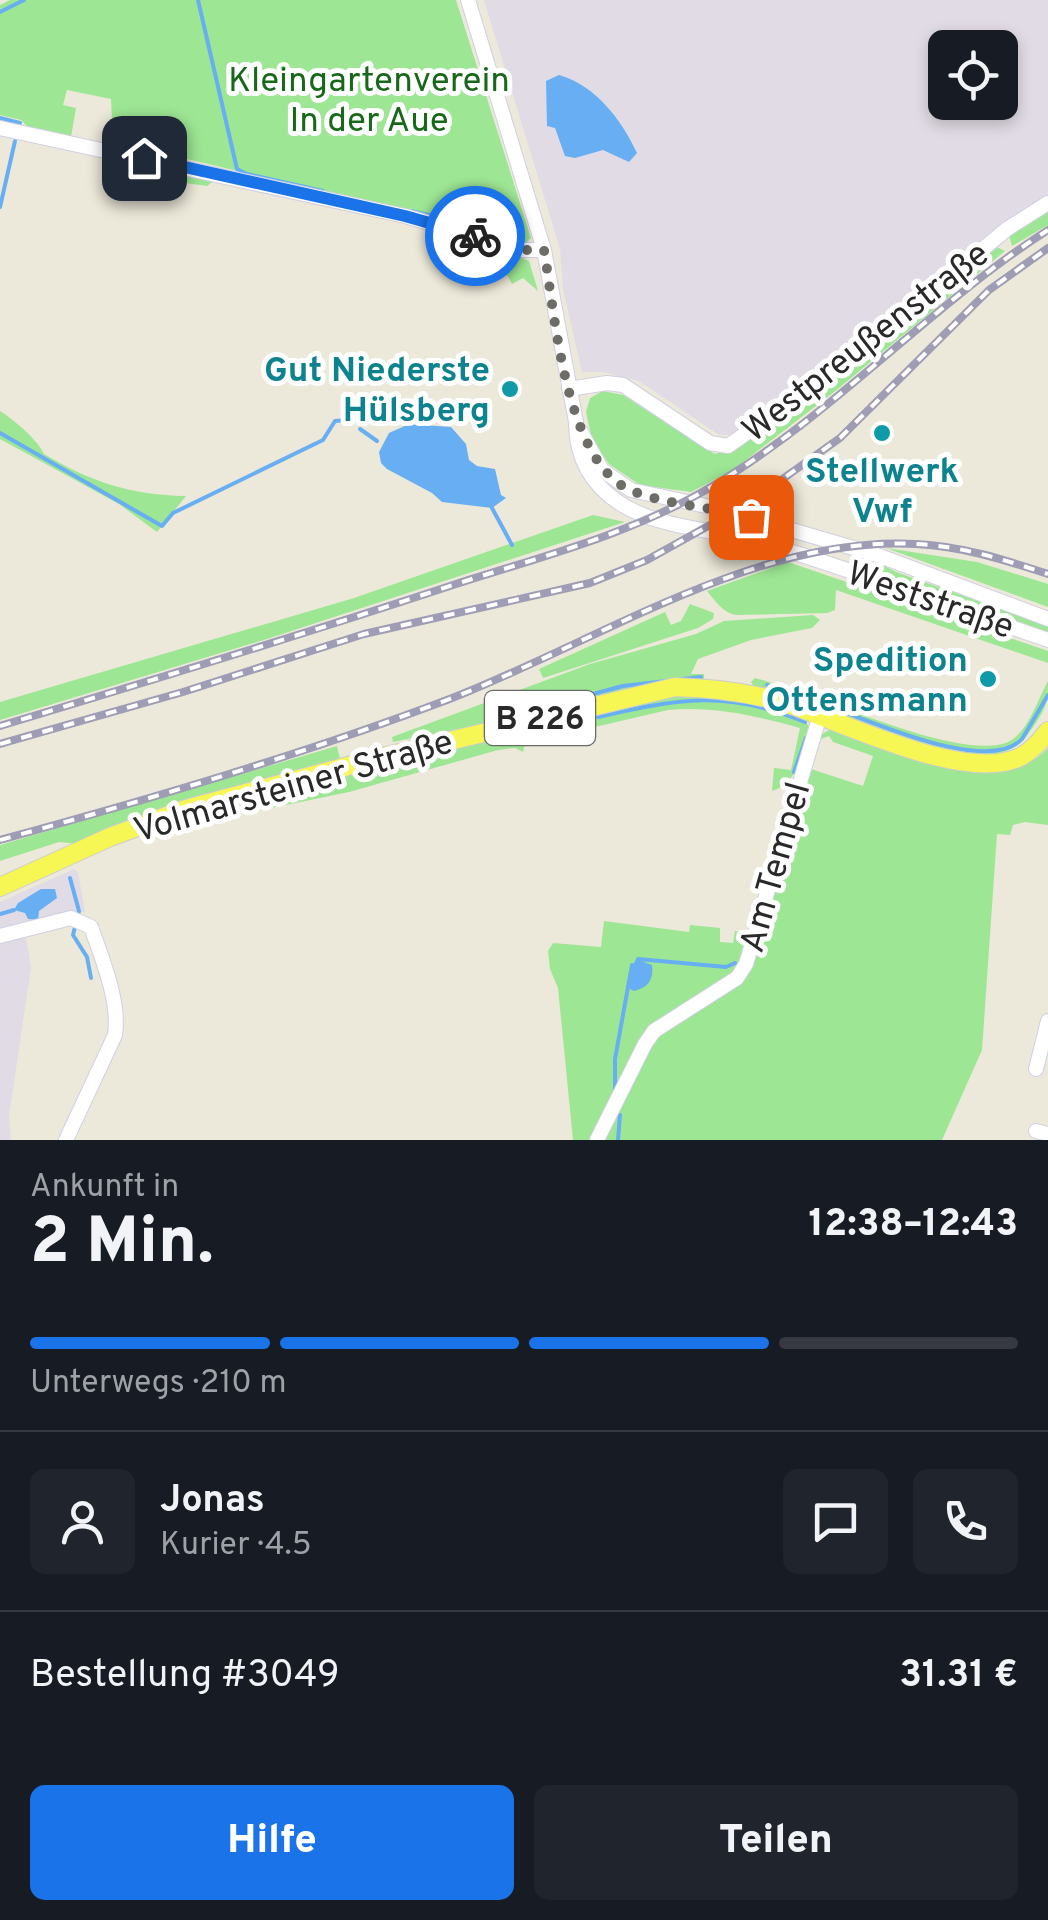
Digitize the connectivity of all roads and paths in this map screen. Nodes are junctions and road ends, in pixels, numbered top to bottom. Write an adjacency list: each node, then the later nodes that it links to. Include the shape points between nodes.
1 (468, 0): 4 (street, Weststraße)
2 (0, 128): 4 (street)
3 (1048, 202): 5 (street, Westpreußenstraße, via 843,365 728,446 710,442 623,385)
4 (544, 250): 5 (street, Weststraße)
5 (569, 389): 6 (street, Weststraße)
6 (576, 422): 7 (street, Weststraße, via 602,470 631,490 858,549); 8 (street, Weststraße, via 576,443 593,479 639,513 805,556)
7 (1048, 620)
8 (1048, 640)
9 (820, 715): 10 (main road, Volmarsteiner Straße / B 226, via 920,752 983,764 1018,758); 11 (main road, Volmarsteiner Straße / B 226, via 726,690 639,693 186,809); 16 (street, Am Tempel, via 746,964 737,978 654,1032)
10 (1048, 731)
11 (0, 887)
12 (0, 936): 15 (street, via 77,920 91,927 97,944 118,1018)
13 (1048, 1021): 14 (street)
14 (1036, 1070)
15 (66, 1140)
16 (598, 1140)

